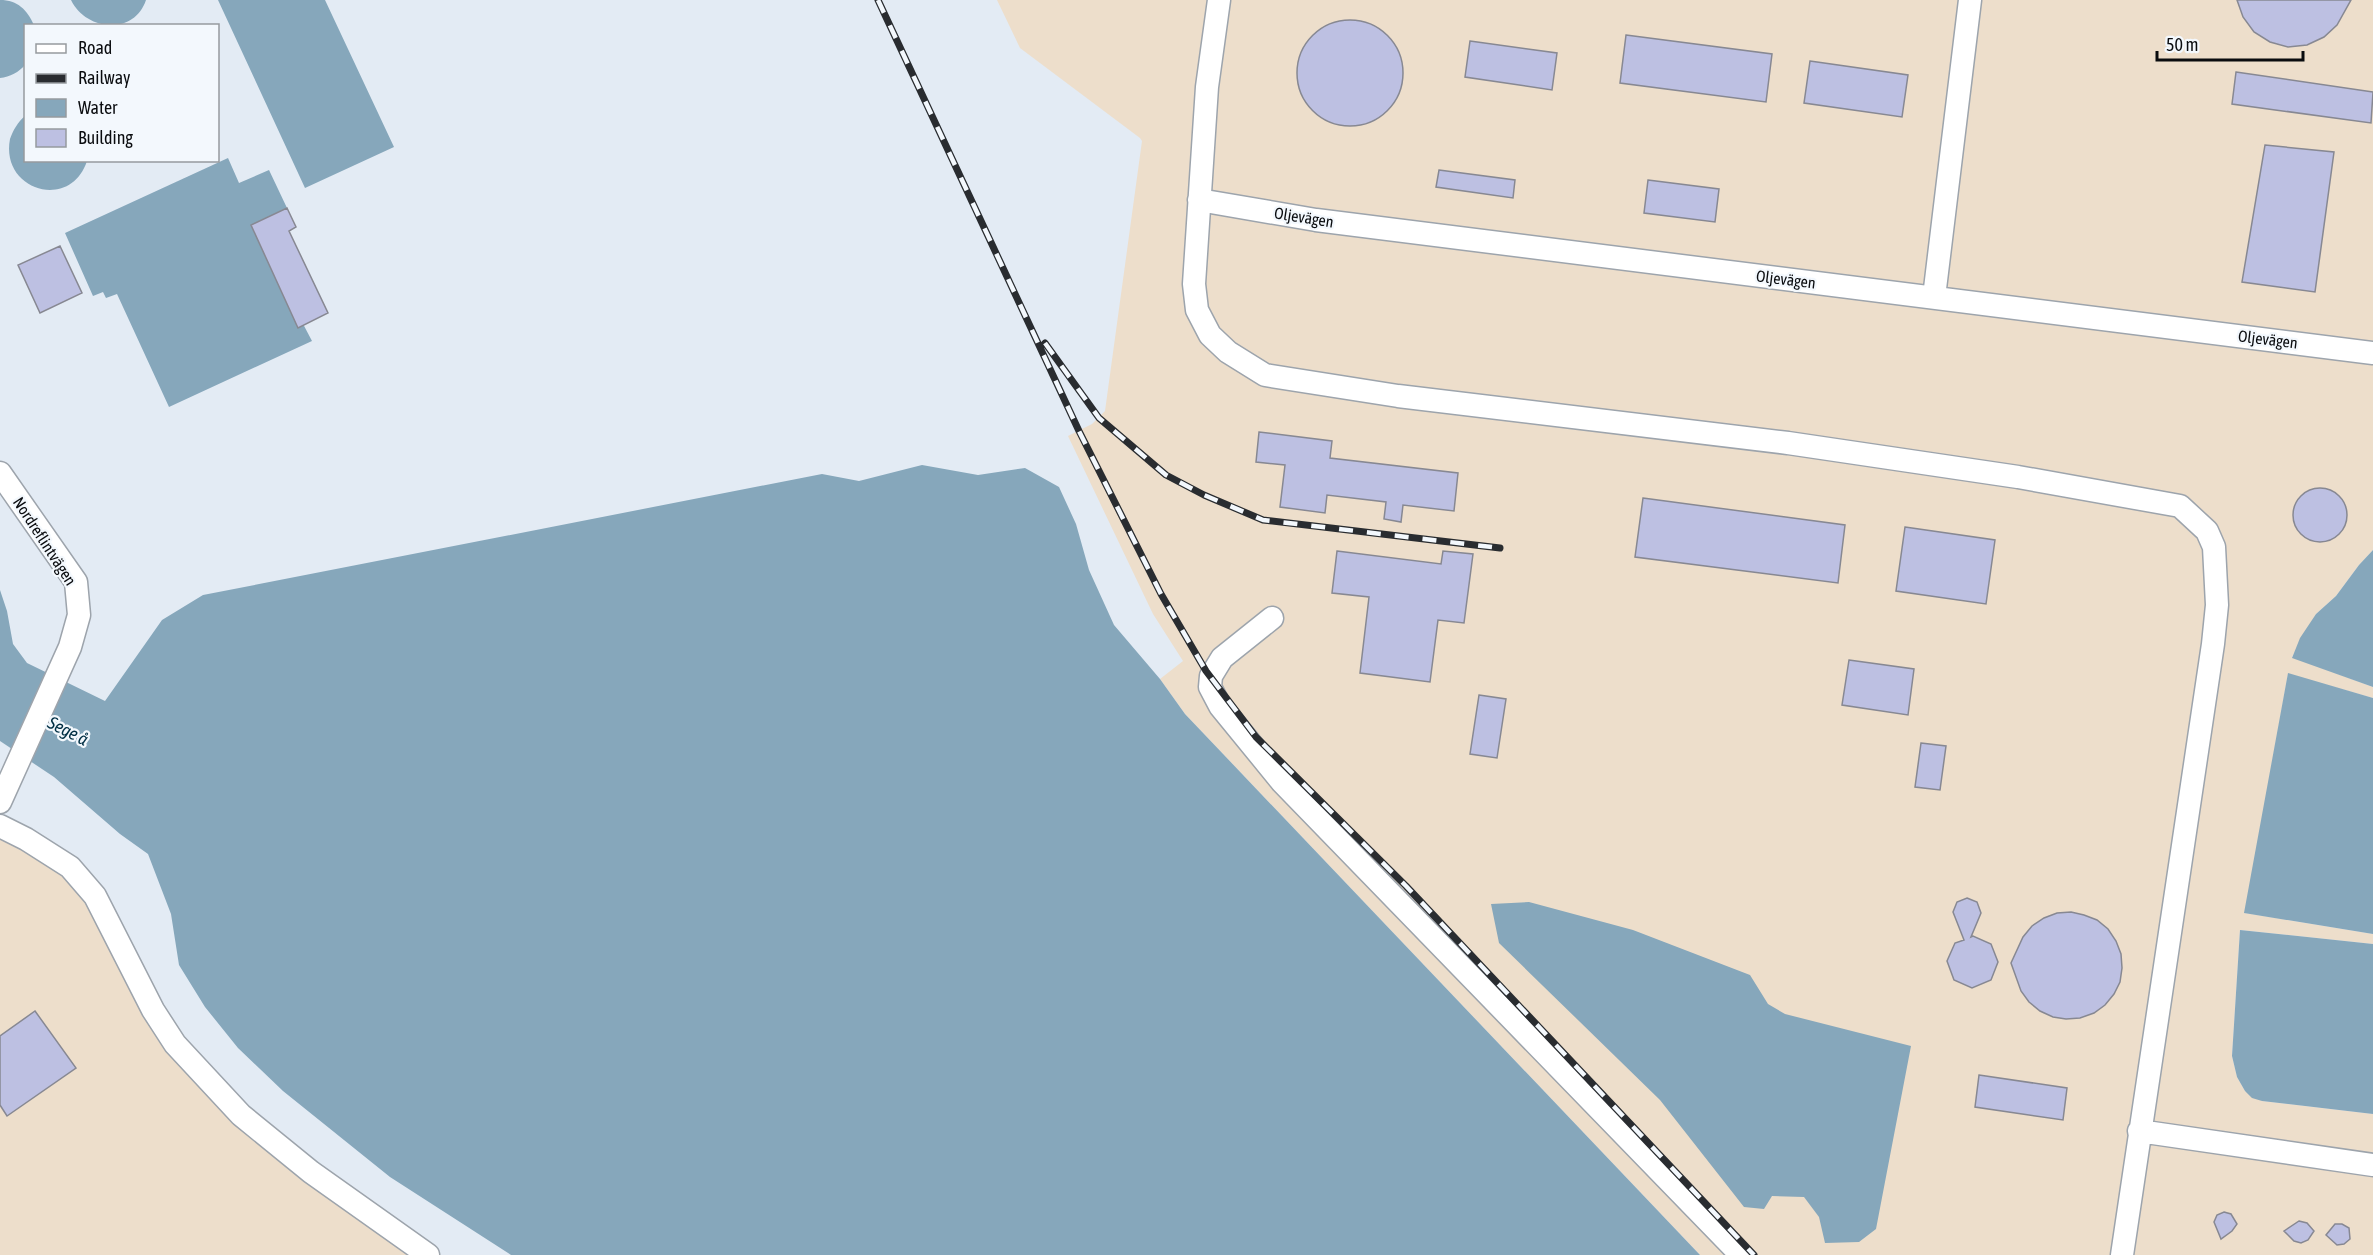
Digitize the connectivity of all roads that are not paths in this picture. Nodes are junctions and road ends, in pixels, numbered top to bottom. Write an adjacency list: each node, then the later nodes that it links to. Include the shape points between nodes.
1 (1219, 0): 3 (street, via 1207,87)
2 (1970, 0): 4 (street)
3 (1199, 200): 4 (street, Oljevägen, via 1316,220); 10 (street, via 1194,284 1197,310 1210,335 1265,375 1398,396 1788,443 2007,475 2180,506 2196,519 2214,547 2216,615)
4 (1934, 297): 5 (street, Oljevägen)
5 (2373, 353)
6 (0, 473): 8 (street, Nordreflintvägen, via 76,582 79,615 70,647)
7 (1272, 618): 13 (street, via 1222,658 1211,676 1210,687 1220,706 1282,782)
8 (1, 799)
9 (0, 826): 12 (street, via 70,867 95,896 147,999 175,1044 241,1115 311,1172)
10 (2139, 1131): 11 (street); 14 (street)
11 (2373, 1165)
12 (428, 1255)
13 (1741, 1255)
14 (2122, 1255)

